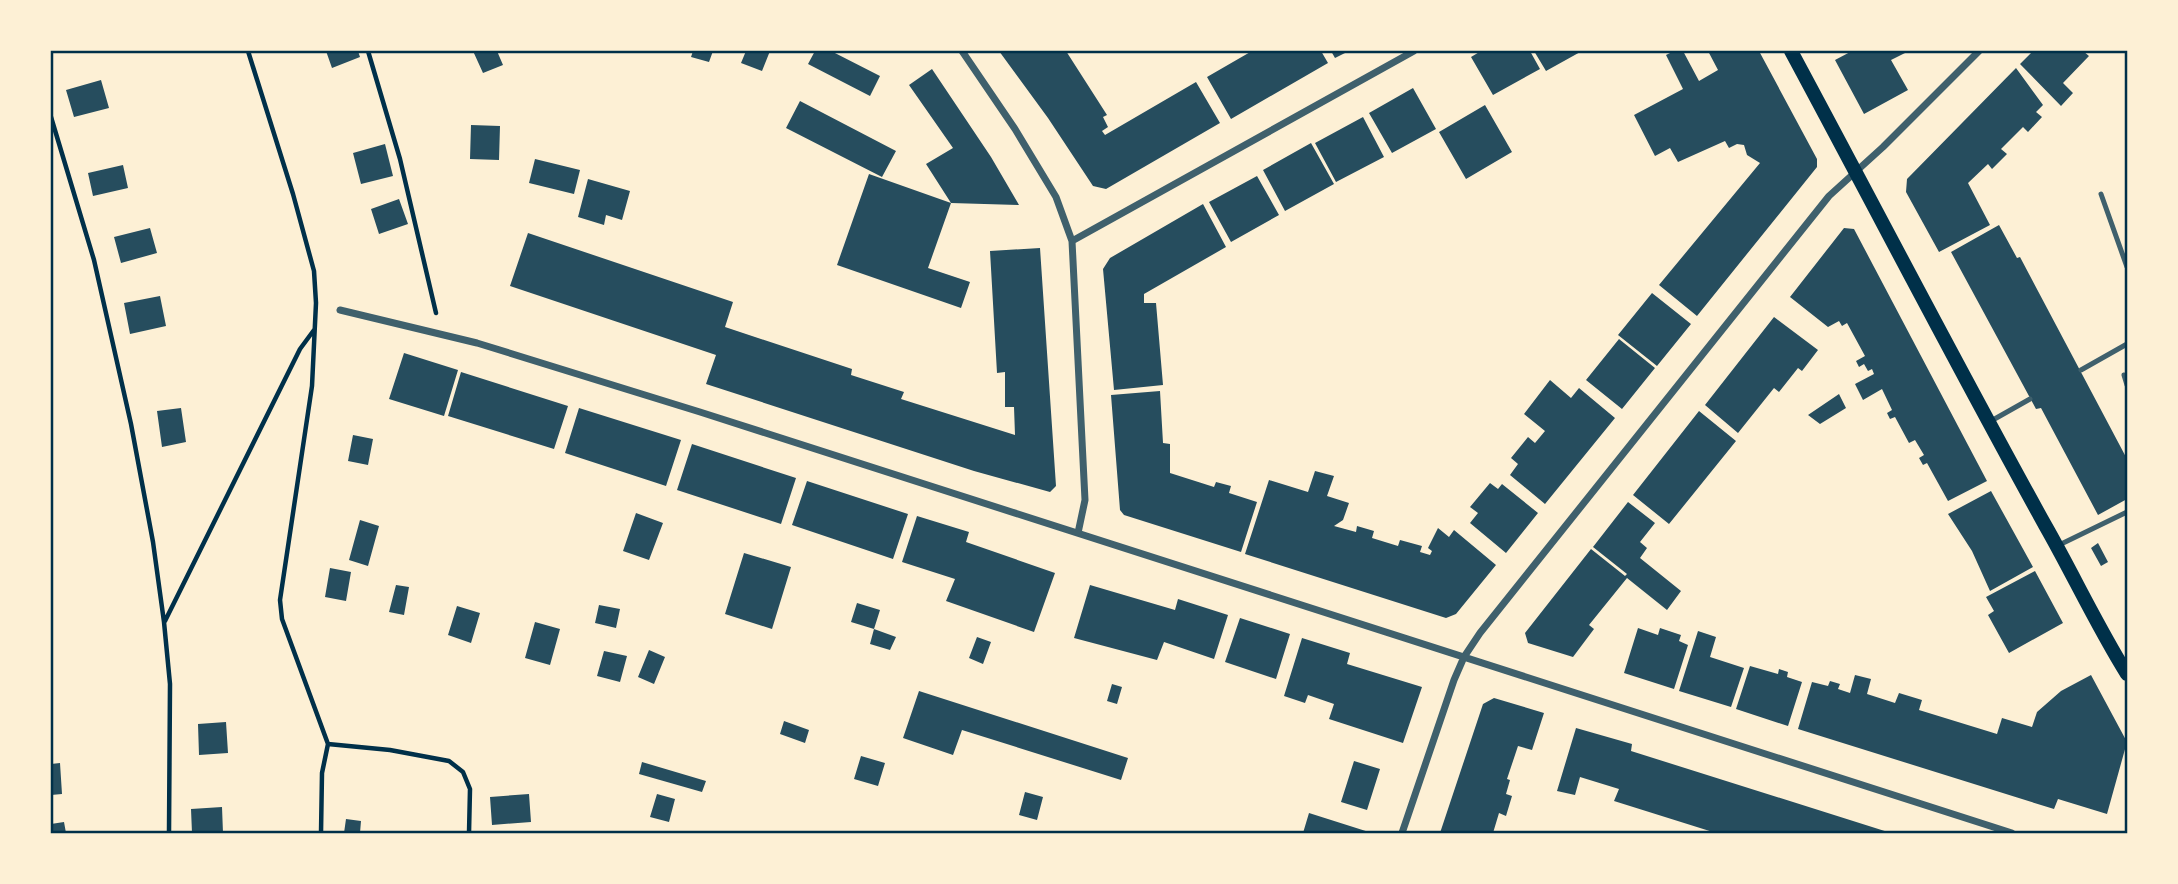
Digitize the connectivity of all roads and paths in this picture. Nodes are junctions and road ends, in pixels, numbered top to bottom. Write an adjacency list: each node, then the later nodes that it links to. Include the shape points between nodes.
1 (248, 51): 14 (path, via 314,271)
2 (368, 51): 15 (path, via 400,159)
3 (962, 51): 11 (street, via 1056,197)
4 (1414, 51): 11 (street)
5 (1791, 51): 9 (main road)
6 (1979, 51): 9 (street)
7 (51, 117): 8 (path)
8 (53, 132): 25 (path, via 94,260 131,424)
9 (1855, 171): 21 (main road); 26 (street, via 1829,196)
10 (2101, 194): 12 (lane)
11 (1072, 241): 23 (street, via 1085,500)
12 (2127, 267)
13 (340, 310): 15 (street)
14 (314, 329): 25 (path); 28 (path, via 312,386 280,600 282,619)
15 (440, 334): 23 (street)
16 (2127, 344): 17 (lane)
17 (2081, 370)
18 (2124, 375): 19 (lane)
19 (2127, 385)
20 (2030, 399): 21 (lane)
21 (1988, 422): 24 (main road)
22 (2127, 512): 24 (lane)
23 (1078, 533): 26 (street)
24 (2057, 547): 27 (main road)
25 (164, 622): 30 (path, via 170,684)
26 (1464, 657): 29 (street); 33 (street)
27 (2127, 674)
28 (328, 744): 31 (path); 32 (path, via 449,761 463,772 470,789)
29 (2007, 832)
30 (169, 833)
31 (321, 833)
32 (469, 833)
33 (1402, 833)

